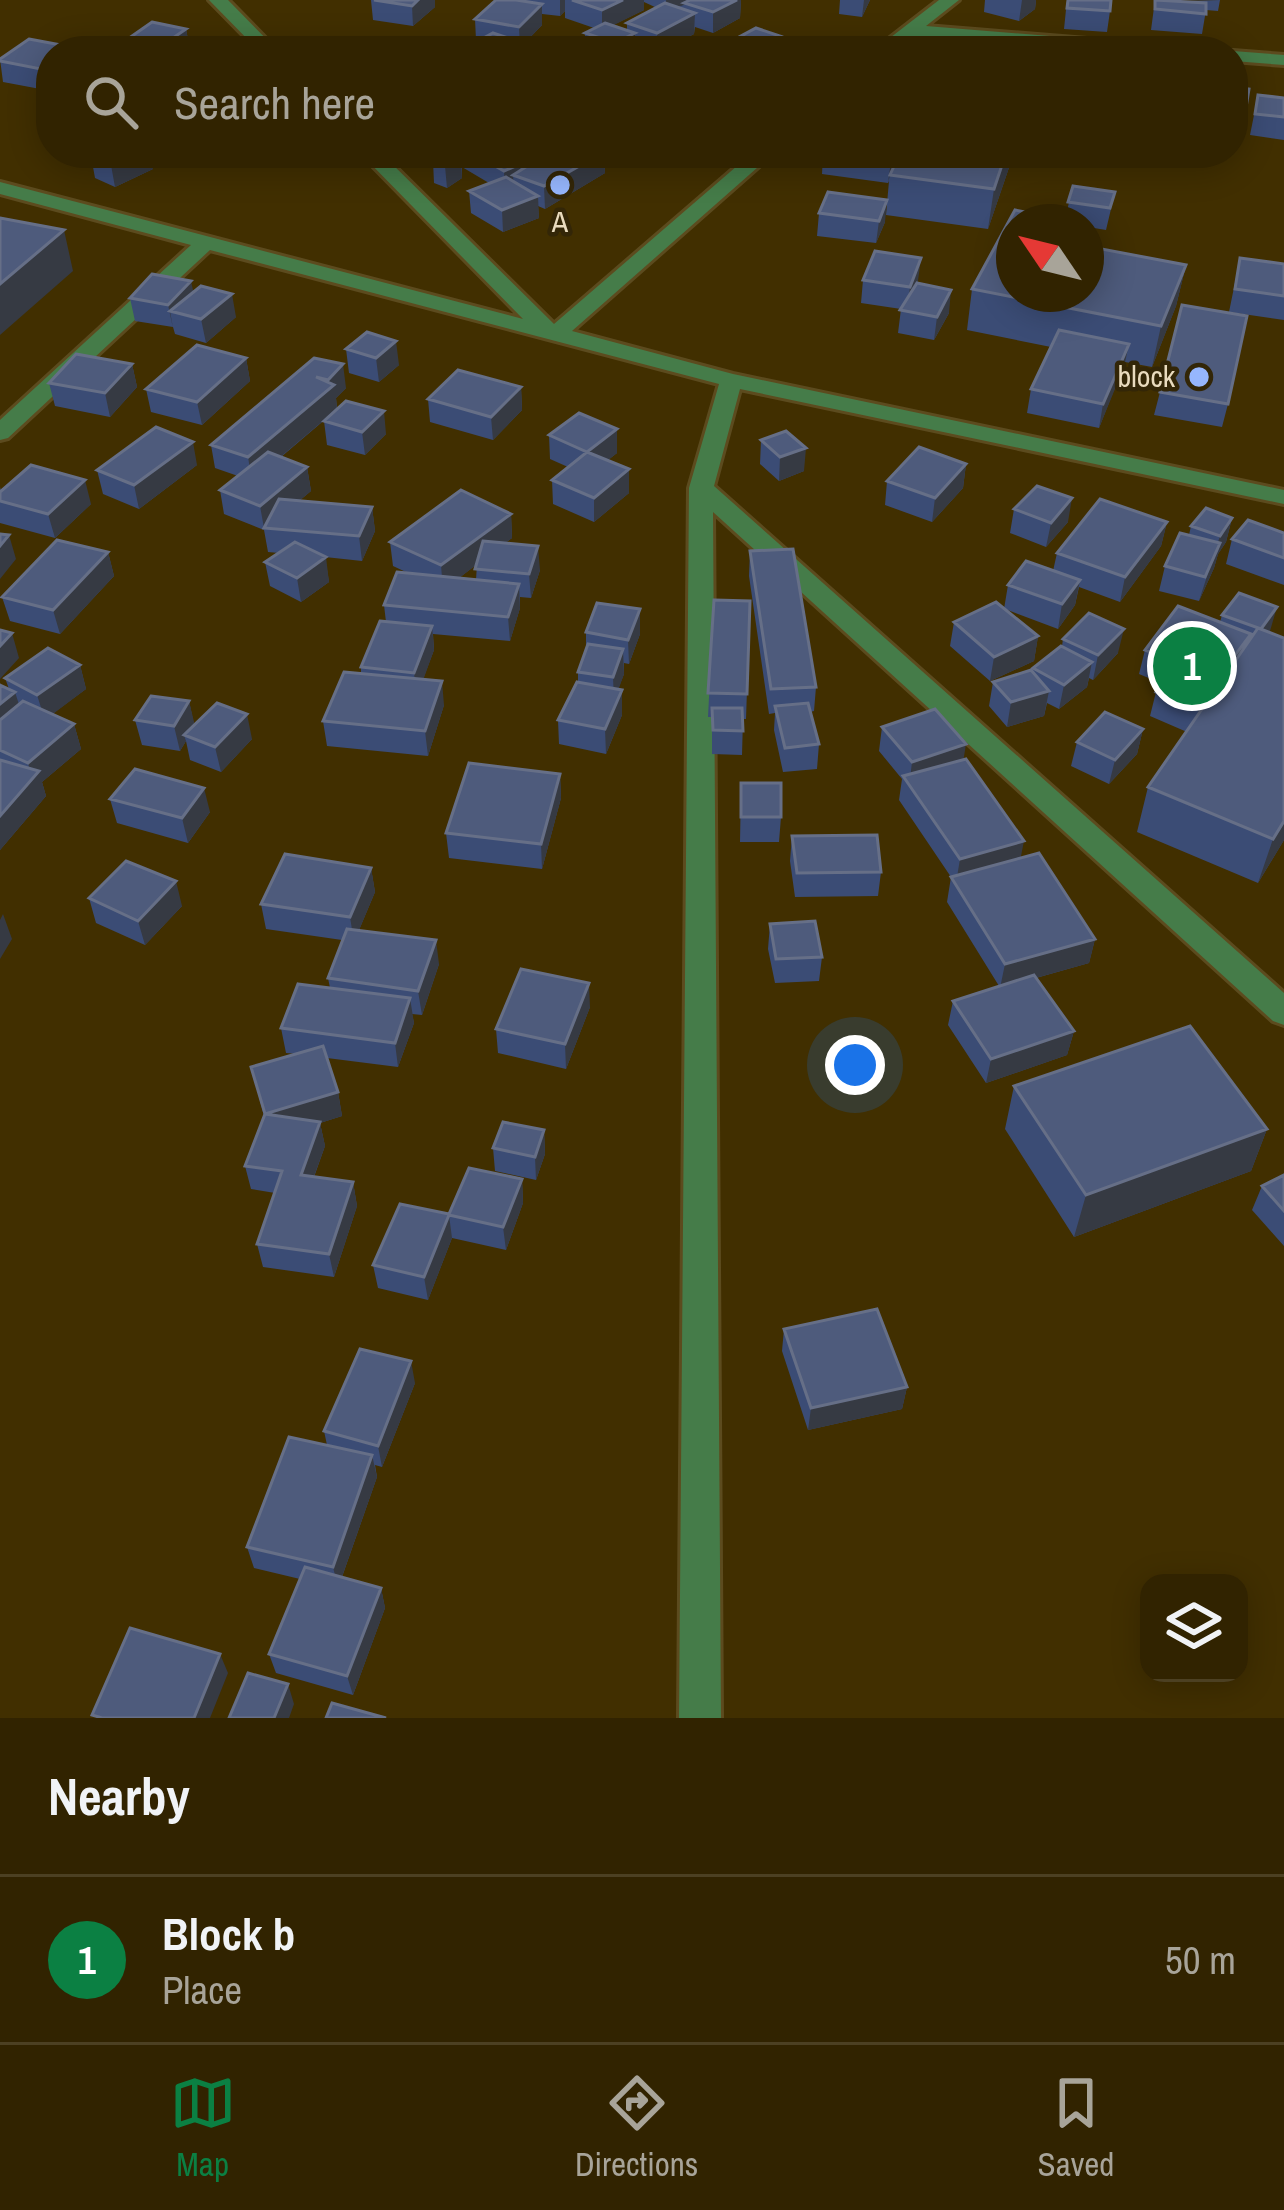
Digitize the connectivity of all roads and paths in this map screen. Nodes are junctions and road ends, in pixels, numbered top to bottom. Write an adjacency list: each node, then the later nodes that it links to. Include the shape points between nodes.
1 (218, 0): 4 (street)
2 (950, 0): 3 (street)
3 (906, 30): 5 (street); 6 (street)
4 (253, 36)
5 (899, 36)
6 (983, 36)
7 (1248, 57): 8 (street)
8 (1284, 60)
9 (385, 168): 13 (street)
10 (747, 168): 13 (street)
11 (0, 188): 12 (street)
12 (203, 245): 13 (street); 15 (street)
13 (553, 336): 14 (street)
14 (731, 380): 16 (street); 17 (street)
15 (0, 433)
16 (700, 488): 18 (street); 19 (street)
17 (1284, 497)
18 (1284, 1012)
19 (700, 1718)

